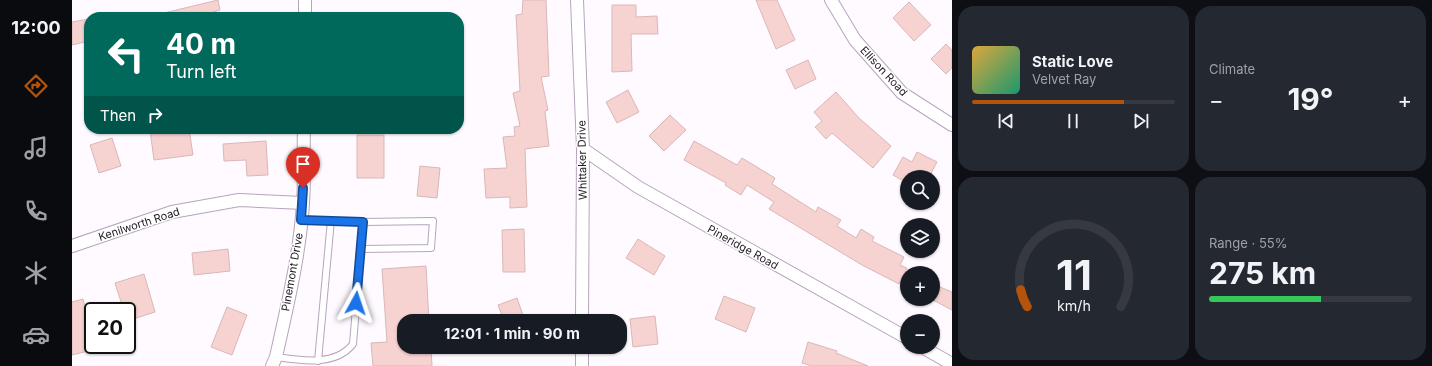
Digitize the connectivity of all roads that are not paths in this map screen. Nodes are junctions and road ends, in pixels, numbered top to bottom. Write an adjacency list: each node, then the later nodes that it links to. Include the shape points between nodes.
1 (305, 0): 4 (street)
2 (577, 0): 7 (street, Whittaker Drive)
3 (831, 0): 5 (street, Ellison Road, via 855,40 902,93)
4 (305, 12)
5 (952, 125)
6 (304, 134): 8 (street, Pinemont Drive)
7 (583, 149): 14 (street, Whittaker Drive); 15 (street, Pineridge Road, via 638,187)
8 (303, 203): 9 (street, Pinemont Drive); 12 (street, Kenilworth Road, via 239,200 179,210)
9 (301, 220): 10 (lane); 18 (street, Pinemont Drive, via 289,295)
10 (331, 220): 11 (lane); 19 (lane)
11 (363, 222): 13 (lane); 13 (lane, via 433,221 431,248)
12 (72, 246)
13 (361, 249): 19 (lane, via 353,344 347,354)
14 (582, 314)
15 (900, 334)
16 (582, 354): 21 (street)
17 (934, 354): 20 (street)
18 (274, 362): 19 (lane)
19 (318, 362)
20 (952, 364)
21 (582, 366)

